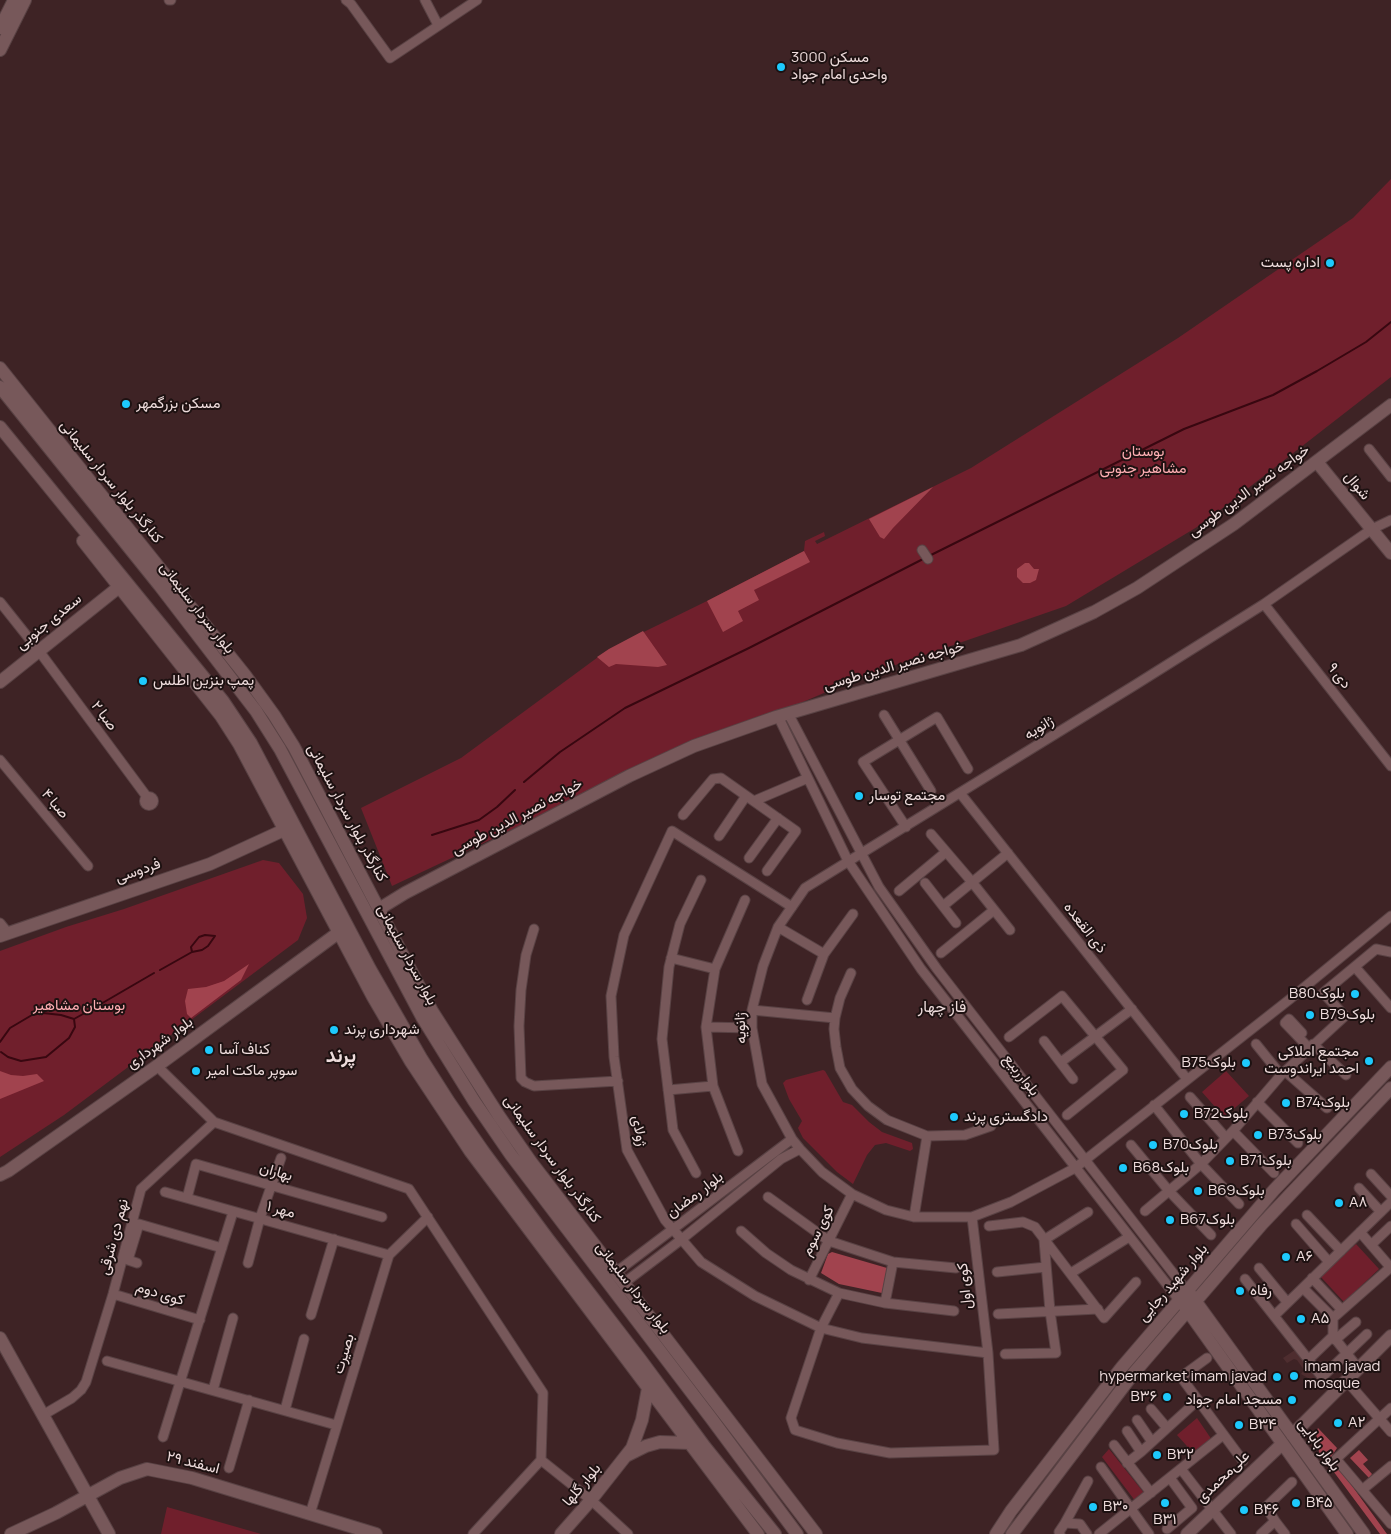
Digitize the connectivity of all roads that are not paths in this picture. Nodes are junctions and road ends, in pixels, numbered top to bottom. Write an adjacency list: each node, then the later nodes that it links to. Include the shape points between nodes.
1 (14, 0): 7 (street)
2 (25, 0): 8 (street)
3 (346, 0): 6 (street, via 390,58)
4 (425, 0): 6 (street)
5 (477, 0): 6 (street)
6 (438, 25)
7 (0, 28)
8 (0, 50)
9 (0, 368): 21 (street, کنارگذر بلوار سردار سلیمانی)
10 (0, 387): 23 (street, بلوار سردار سلیمانی)
11 (1391, 405): 15 (street, خواجه نصیر الدین طوسی)
12 (0, 427): 58 (street, via 223,701 251,743)
13 (0, 440): 24 (street)
14 (1369, 450): 16 (street)
15 (1317, 462): 18 (street, شوال); 30 (street, خواجه نصیر الدین طوسی, via 1226,529 1137,588 1094,612 1021,645)
16 (1391, 477)
17 (1391, 520): 18 (street, ژانویه)
18 (1372, 529): 20 (street, شوال); 27 (street, ژانویه)
19 (922, 550): 22 (street)
20 (1391, 553)
21 (150, 557): 23 (street); 26 (street, کنارگذر بلوار سردار سلیمانی)
22 (928, 559)
23 (160, 586): 26 (street); 94 (street, بلوار سردار سلیمانی, via 256,711 280,749)
24 (119, 587): 28 (street, سعدی جنوبی); 44 (street, via 220,716 255,771)
25 (0, 602): 28 (street, صبا ۲)
26 (186, 602): 63 (street, کنارگذر بلوار سردار سلیمانی, via 274,715)
27 (1264, 604): 34 (street, ۹ دی); 38 (street, ژانویه)
28 (39, 651): 29 (street, سعدی جنوبی); 39 (street, صبا ۲)
29 (0, 682)
30 (783, 714): 36 (street, بلوارربیع); 48 (street, بلوارربیع); 63 (street, خواجه نصیر الدین طوسی, via 694,746 629,776)
31 (884, 715): 32 (street)
32 (899, 740): 35 (street, via 937,717); 37 (street); 43 (street, via 863,762)
33 (0, 760): 52 (street, صبا ۴)
34 (1391, 766)
35 (968, 769)
36 (808, 778): 40 (street); 51 (street, بلوارربیع)
37 (931, 792)
38 (960, 793): 43 (street, ژانویه); 49 (street, ذی القعده)
39 (147, 797)
40 (750, 798): 41 (street, via 721,778 713,779); 42 (street); 46 (street)
41 (683, 815)
42 (778, 818): 50 (street); 53 (street, via 796,831)
43 (906, 827): 48 (street, ژانویه)
44 (284, 830): 54 (street); 71 (street, فردوسی, via 210,864)
45 (931, 834): 47 (street)
46 (719, 836)
47 (946, 852): 56 (street); 59 (street)
48 (861, 853): 51 (street, ژانویه); 79 (street, بلوارربیع, via 879,887)
49 (1008, 853): 56 (street); 84 (street, ذی القعده)
50 (749, 858)
51 (848, 861): 62 (street, ژانویه, via 805,888); 81 (street, بلوارربیع)
52 (88, 866)
53 (767, 871)
54 (306, 874): 58 (street); 72 (street)
55 (701, 880): 76 (street, via 680,924)
56 (972, 882): 61 (street); 64 (street)
57 (925, 883): 61 (street)
58 (328, 891): 198 (street, via 449,1102)
59 (899, 891)
60 (745, 900): 78 (street)
61 (943, 906): 67 (street)
62 (792, 907): 68 (street, ژانویه); 104 (street, ژولای, via 672,831 624,935 611,996)
63 (379, 909): 86 (street, کنارگذر بلوار سردار سلیمانی)
64 (994, 910): 70 (street); 74 (street)
65 (853, 914): 75 (street)
66 (1391, 916): 105 (street, ژانویه)
67 (956, 923)
68 (778, 926): 75 (street); 85 (street, ژانویه, via 763,966)
69 (534, 928): 104 (street, via 521,990 521,1078 534,1086)
70 (1010, 930)
71 (3, 931)
72 (338, 933): 99 (street, بلوار شهرداری); 191 (street, via 373,998 443,1112)
73 (1391, 952): 77 (street, via 1376,950)
74 (941, 953)
75 (824, 954): 82 (street)
76 (671, 958): 78 (street); 108 (street, via 662,1040)
77 (1355, 967): 83 (street); 96 (street, via 1323,993 1345,1016)
78 (715, 969): 88 (street)
79 (937, 969): 81 (street); 124 (street, بلوارربیع)
80 (851, 973): 87 (street)
81 (927, 977): 126 (street, بلوارربیع)
82 (806, 1000)
83 (1391, 1008)
84 (1132, 1009): 91 (street); 105 (street, ذی القعده)
85 (752, 1010): 87 (street); 89 (street, ژانویه)
86 (432, 1011): 94 (street); 98 (street, کنارگذر بلوار سردار سلیمانی)
87 (835, 1018): 117 (street, via 840,1068 852,1089 887,1120)
88 (706, 1027): 89 (street); 106 (street)
89 (752, 1028): 119 (street, ژانویه, via 762,1084)
90 (1302, 1033): 96 (street, via 1289,1019 1285,1023)
91 (1095, 1036): 92 (street, via 1062,996); 97 (street); 113 (street, via 1123,1070)
92 (1009, 1037)
93 (1044, 1041): 97 (street)
94 (437, 1042): 98 (street); 231 (street, بلوار سردار سلیمانی, via 511,1155)
95 (1256, 1044): 101 (street)
96 (1311, 1046): 101 (street); 102 (street)
97 (1061, 1062): 103 (street)
98 (465, 1065): 178 (street, کنارگذر بلوار سردار سلیمانی, via 530,1162)
99 (157, 1066): 114 (street); 130 (street, بلوار شهرداری)
100 (1391, 1067): 187 (street, بلوار شهید رجایی, via 1274,1190)
101 (1283, 1073): 110 (street); 112 (street)
102 (1346, 1075)
103 (1073, 1079)
104 (618, 1080): 154 (street, ژولای, via 627,1150)
105 (1187, 1080): 111 (street, ژانویه)
106 (713, 1086): 108 (street); 122 (street)
107 (1391, 1088): 190 (street, بلوار شهید رجایی, via 1262,1224)
108 (668, 1090): 128 (street, via 673,1130)
109 (1190, 1097): 118 (street)
110 (1257, 1102): 116 (street); 120 (street)
111 (1154, 1105): 124 (street, ژانویه); 125 (street)
112 (1328, 1108)
113 (1067, 1116)
114 (214, 1122): 147 (street, via 409,1189); 186 (street, نهم دی شرقی, via 141,1189)
115 (991, 1126): 117 (street, via 965,1135)
116 (1233, 1130): 118 (street); 127 (street)
117 (927, 1136): 148 (street)
118 (1226, 1138): 125 (street)
119 (798, 1142): 135 (street, ژانویه, via 822,1172); 154 (street, بلوار رمضان); 160 (street, بلوار رمضان)
120 (1298, 1143)
121 (1131, 1145): 133 (street)
122 (738, 1151)
123 (281, 1158): 131 (street)
124 (1086, 1159): 126 (street, ژانویه); 177 (street, بلوارربیع)
125 (1201, 1164): 133 (street); 140 (street)
126 (1075, 1168): 149 (street, ژانویه, via 1011,1202); 158 (street, بلوارربیع)
127 (1274, 1172)
128 (696, 1173)
129 (1371, 1174): 136 (street)
130 (0, 1175)
131 (272, 1185): 138 (street, بهاران, via 196,1164); 146 (street, بهاران); 150 (street)
132 (1359, 1188): 144 (street)
133 (1169, 1191): 141 (street); 157 (street)
134 (165, 1192): 138 (street, مهر ۱)
135 (852, 1194): 148 (street, ژانویه, via 886,1210); 161 (street, کوی سوم)
136 (1391, 1196)
137 (768, 1197): 161 (street)
138 (187, 1198): 142 (street, مهر ۱)
139 (1391, 1202): 144 (street)
140 (1239, 1204)
141 (1145, 1211)
142 (233, 1212): 150 (street, مهر ۱); 164 (street)
143 (1088, 1212): 162 (street)
144 (1381, 1212): 156 (street)
145 (1307, 1215): 165 (street)
146 (382, 1217)
147 (428, 1217): 166 (street, بصیرت); 245 (street, via 543,1393)
148 (914, 1217): 149 (street, ژانویه)
149 (972, 1217): 212 (street, کوی اول)
150 (260, 1218): 159 (street, مهر ۱); 170 (street)
151 (1296, 1224): 169 (street)
152 (989, 1226): 162 (street, via 1023,1222 1035,1227)
153 (1391, 1226): 163 (street)
154 (673, 1229): 160 (street, ژولای); 178 (street, بلوار رمضان)
155 (741, 1231): 181 (street, via 766,1253)
156 (1360, 1232): 163 (street); 165 (street)
157 (1211, 1234)
158 (1130, 1237): 176 (street); 183 (street, بلوارربیع)
159 (334, 1239): 166 (street, مهر ۱); 197 (street)
160 (682, 1240): 178 (street, بلوار رمضان); 205 (street, ژولای, via 701,1262 755,1296)
161 (828, 1240): 168 (street); 181 (street, کوی سوم)
162 (1044, 1240): 171 (street); 176 (street)
163 (1371, 1245): 172 (street)
164 (222, 1248): 167 (street, via 139,1224 128,1260); 202 (street)
165 (1341, 1251): 169 (street)
166 (389, 1255): 232 (street, بصیرت)
167 (137, 1262)
168 (894, 1262): 173 (street); 189 (street)
169 (1329, 1262): 179 (street)
170 (248, 1263)
171 (1046, 1267): 175 (street); 195 (street)
172 (1391, 1267): 193 (street)
173 (956, 1268)
174 (1259, 1268): 188 (street)
175 (997, 1272)
176 (1071, 1273): 192 (street)
177 (1175, 1276): 183 (street, via 1173,1282); 187 (street, بلوارربیع)
178 (620, 1278): 231 (street, کنارگذر بلوار سردار سلیمانی)
179 (1312, 1278): 184 (street); 193 (street)
180 (1245, 1279): 199 (street)
181 (809, 1280): 185 (street)
182 (1136, 1282): 192 (street, via 1104,1318)
183 (1166, 1283): 187 (street, بلوارربیع)
184 (1303, 1288): 188 (street); 201 (street)
185 (839, 1293): 189 (street); 205 (street)
186 (113, 1294): 202 (street, کوی دوم); 228 (street, نهم دی شرقی, via 86,1382 72,1398)
187 (1183, 1295): 190 (street, بلوار بابایی); 276 (street, بلوار شهید رجایی, via 1122,1367)
188 (1288, 1302): 199 (street)
189 (885, 1303): 194 (street)
190 (1192, 1306): 204 (street, بلوار بابایی); 277 (street, بلوار شهید رجایی, via 1133,1374)
191 (587, 1307): 198 (street); 207 (street)
192 (1098, 1309): 195 (street)
193 (1342, 1310): 201 (street)
194 (954, 1311)
195 (1050, 1311): 196 (street); 213 (street, via 1056,1353)
196 (998, 1314)
197 (311, 1316)
198 (607, 1316): 207 (street); 273 (street)
199 (1274, 1316): 216 (street)
200 (234, 1318): 222 (street)
201 (1333, 1318): 211 (street)
202 (200, 1320): 220 (street)
203 (1356, 1322): 211 (street)
204 (1206, 1324): 237 (street, بلوار بابایی); 241 (street, بلوار بابایی)
205 (821, 1328): 212 (street, ژولای, via 862,1338); 212 (street, کوی اول, via 791,1418 795,1430 837,1443 890,1453 994,1450)
206 (1367, 1334): 214 (street)
207 (609, 1336): 221 (street)
208 (1391, 1336): 218 (street)
209 (0, 1338): 228 (street)
210 (304, 1338): 227 (street)
211 (1334, 1338): 214 (street); 216 (street)
212 (988, 1353)
213 (1005, 1354)
214 (1347, 1354): 216 (street, via 1322,1377); 218 (street)
215 (1207, 1358): 224 (street, via 1181,1377)
216 (1308, 1360)
217 (107, 1361): 220 (street)
218 (1358, 1368): 219 (street)
219 (1346, 1380): 229 (street); 237 (street)
220 (180, 1381): 222 (street); 238 (street)
221 (648, 1388): 240 (street); 244 (street, بلوار گلها, via 638,1435)
222 (213, 1390): 223 (street)
223 (249, 1400): 227 (street); 250 (street)
224 (1198, 1400): 233 (street); 236 (street)
225 (1391, 1408): 229 (street)
226 (1151, 1409): 233 (street)
227 (285, 1410): 232 (street)
228 (43, 1415): 257 (street)
229 (1380, 1419): 235 (street); 255 (street, via 1336,1459)
230 (1137, 1420): 239 (street)
231 (724, 1424): 274 (street, بلوار سردار سلیمانی); 275 (street, کنارگذر بلوار سردار سلیمانی)
232 (336, 1425): 261 (street, بصیرت)
233 (1167, 1428): 239 (street)
234 (1127, 1432): 243 (street)
235 (1391, 1432)
236 (1223, 1435): 246 (street); 251 (street)
237 (1292, 1435): 287 (street, بلوار بابایی)
238 (163, 1437)
239 (1152, 1442): 243 (street)
240 (690, 1443): 244 (street, بلوار گلها, via 660,1442); 272 (street)
241 (1282, 1444): 260 (street, علی‌محمدی); 286 (street, بلوار بابایی)
242 (1114, 1445): 247 (street)
243 (1141, 1452): 247 (street)
244 (626, 1456): 258 (street, بلوار گلها)
245 (542, 1460): 258 (street); 269 (street)
246 (1242, 1461)
247 (1126, 1464): 256 (street)
248 (1391, 1466): 255 (street)
249 (1101, 1467): 259 (street)
250 (229, 1468)
251 (1181, 1469): 252 (street); 260 (street)
252 (1170, 1478): 256 (street); 265 (street, via 1192,1508)
253 (1088, 1481): 263 (street)
254 (1292, 1482): 262 (street, via 1266,1508)
255 (1362, 1490): 264 (street)
256 (1151, 1494): 259 (street)
257 (89, 1496): 261 (street, ۲۹ اسفند, via 120,1478 147,1469 192,1478); 267 (street, ۲۹ اسفند); 268 (street)
258 (592, 1500): 270 (street, بلوار گلها); 271 (street)
259 (1130, 1509): 280 (street); 281 (street)
260 (1212, 1511): 282 (street, علی‌محمدی); 283 (street)
261 (310, 1514): 266 (street, ۲۹ اسفند)
262 (1275, 1521): 284 (street); 285 (street)
263 (1066, 1523): 278 (street); 279 (street, via 1080,1524)
264 (1391, 1524)
265 (1168, 1529)
266 (367, 1533)
267 (11, 1534)
268 (109, 1534)
269 (473, 1534)
270 (561, 1534)
271 (628, 1534)
272 (758, 1534)
273 (775, 1534)
274 (797, 1534)
275 (816, 1534)
276 (996, 1534)
277 (1012, 1534)
278 (1060, 1534)
279 (1087, 1534)
280 (1099, 1534)
281 (1149, 1534)
282 (1187, 1534)
283 (1231, 1534)
284 (1261, 1534)
285 (1285, 1534)
286 (1347, 1534)
287 (1364, 1534)

